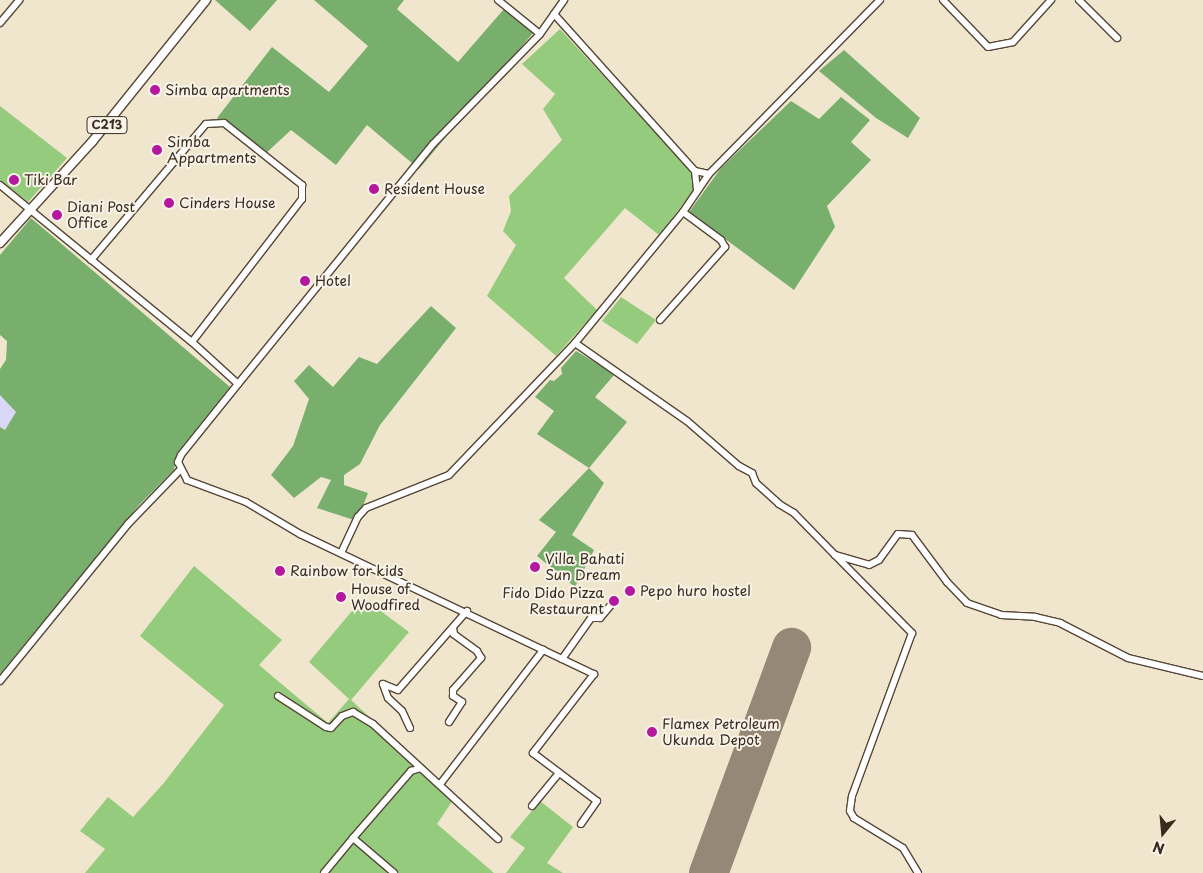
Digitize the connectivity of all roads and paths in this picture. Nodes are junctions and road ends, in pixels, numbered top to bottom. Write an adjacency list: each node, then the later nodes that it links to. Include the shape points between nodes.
1 (19, 0): 10 (street)
2 (206, 0): 17 (main road, C213, via 92,142)
3 (498, 0): 11 (street)
4 (564, 0): 9 (street)
5 (880, 0): 14 (street)
6 (943, 0): 7 (street, via 988,46 1014,42)
7 (1051, 0)
8 (1079, 0): 12 (street)
9 (554, 14): 11 (street); 13 (street)
10 (0, 23)
11 (540, 34): 24 (street, via 433,144)
12 (1117, 38)
13 (695, 171): 14 (street); 16 (street)
14 (709, 174): 16 (street)
15 (0, 185): 17 (street)
16 (697, 191): 18 (street)
17 (29, 208): 19 (main road, C213); 20 (street)
18 (683, 212): 21 (street, via 721,240 725,247); 23 (street)
19 (0, 243)
20 (91, 260): 22 (street); 22 (street, via 206,124 224,123 302,184 302,199)
21 (660, 320)
22 (192, 342): 24 (street)
23 (575, 343): 26 (street, via 449,475 362,512); 27 (street, via 687,421 738,466 752,473 756,483 794,513)
24 (238, 384): 25 (street, via 181,455)
25 (180, 470): 26 (street, via 193,484 246,502 286,527); 34 (street, via 128,524)
26 (342, 551): 29 (street)
27 (835, 555): 33 (street, via 869,564 879,560 898,534 912,535 967,603 1001,615 1035,617 1060,623 1128,658); 47 (street, via 912,633 852,796 850,810 854,818 903,848)
28 (611, 605): 32 (street, via 600,618 591,618)
29 (467, 611): 30 (street); 31 (street)
30 (454, 626): 36 (street, via 454,634 477,651 481,658 453,690 453,696 462,703); 37 (street, via 398,690 383,684 388,698 402,711)
31 (543, 650): 32 (street); 40 (street)
32 (562, 659): 39 (street, via 594,674 534,752)
33 (1203, 676)
34 (0, 681)
35 (278, 696): 38 (street, via 326,727 331,728 342,716 353,712 373,724)
36 (449, 722)
37 (410, 728)
38 (421, 768): 40 (street); 43 (street, via 411,771)
39 (559, 773): 41 (street); 42 (street, via 597,801)
40 (440, 783): 44 (street)
41 (532, 806)
42 (582, 824)
43 (353, 838): 45 (street); 46 (street)
44 (498, 839)
45 (324, 873)
46 (394, 873)
47 (918, 873)

